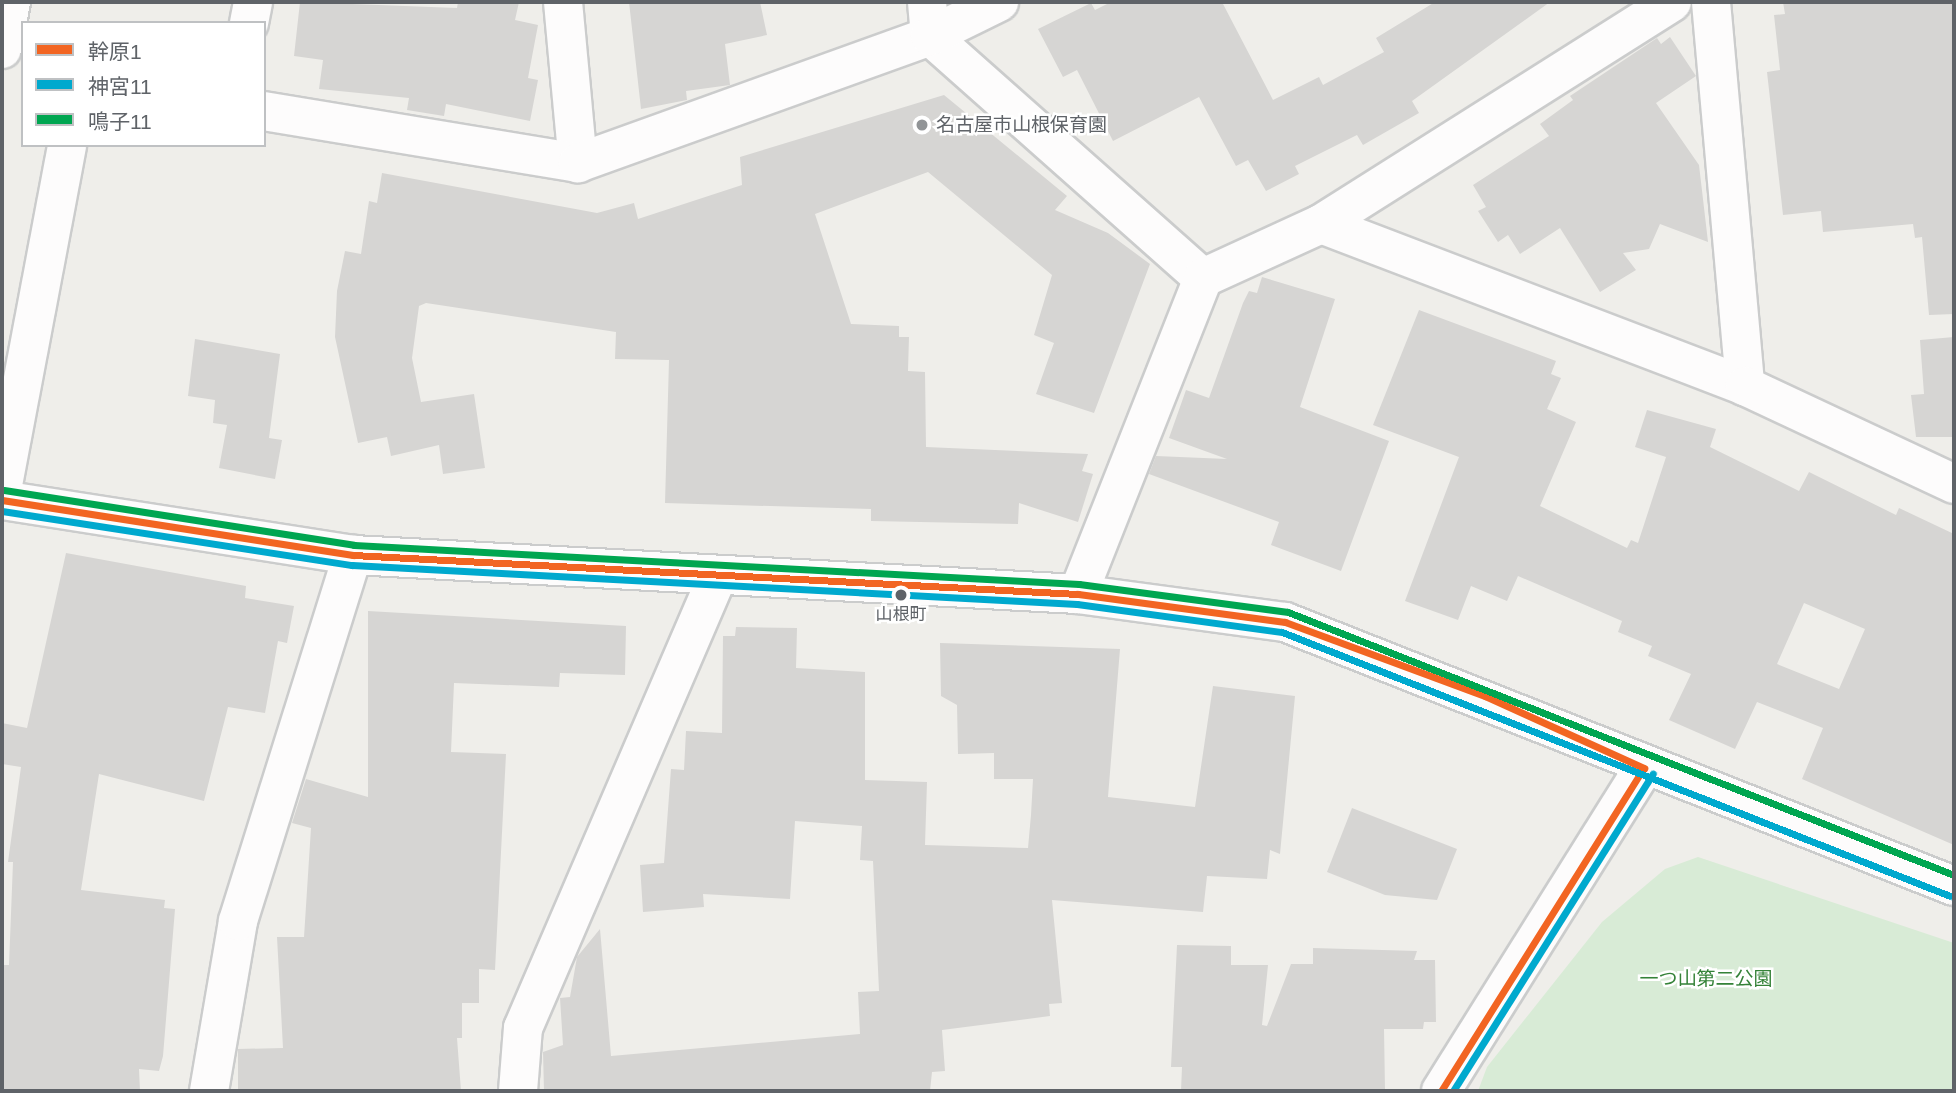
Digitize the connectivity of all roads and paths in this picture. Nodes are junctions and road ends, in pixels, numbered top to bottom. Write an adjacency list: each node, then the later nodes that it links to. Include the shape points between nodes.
1 (10, 2): 9 (street)
2 (253, 2): 8 (street)
3 (563, 2): 14 (street)
4 (999, 2): 7 (street)
5 (1672, 2): 15 (street)
6 (1711, 2): 17 (street)
7 (929, 19): 14 (street); 16 (street)
8 (249, 21)
9 (2, 48)
10 (2, 64): 11 (street)
11 (21, 67)
12 (266, 111): 14 (street)
13 (67, 147): 19 (street)
14 (578, 163)
15 (1321, 225): 16 (street); 17 (street)
16 (1203, 278): 23 (street)
17 (1745, 386): 18 (street)
18 (1954, 484)
19 (2, 490)
20 (2, 500): 21 (street)
21 (354, 555): 22 (street); 26 (street, via 238,921)
22 (717, 577): 23 (street); 27 (street, via 523,1028)
23 (1078, 594): 24 (street, via 1285,622 1485,696)
24 (1644, 768): 25 (street); 28 (street)
25 (1954, 886)
26 (209, 1091)
27 (518, 1091)
28 (1441, 1091)

